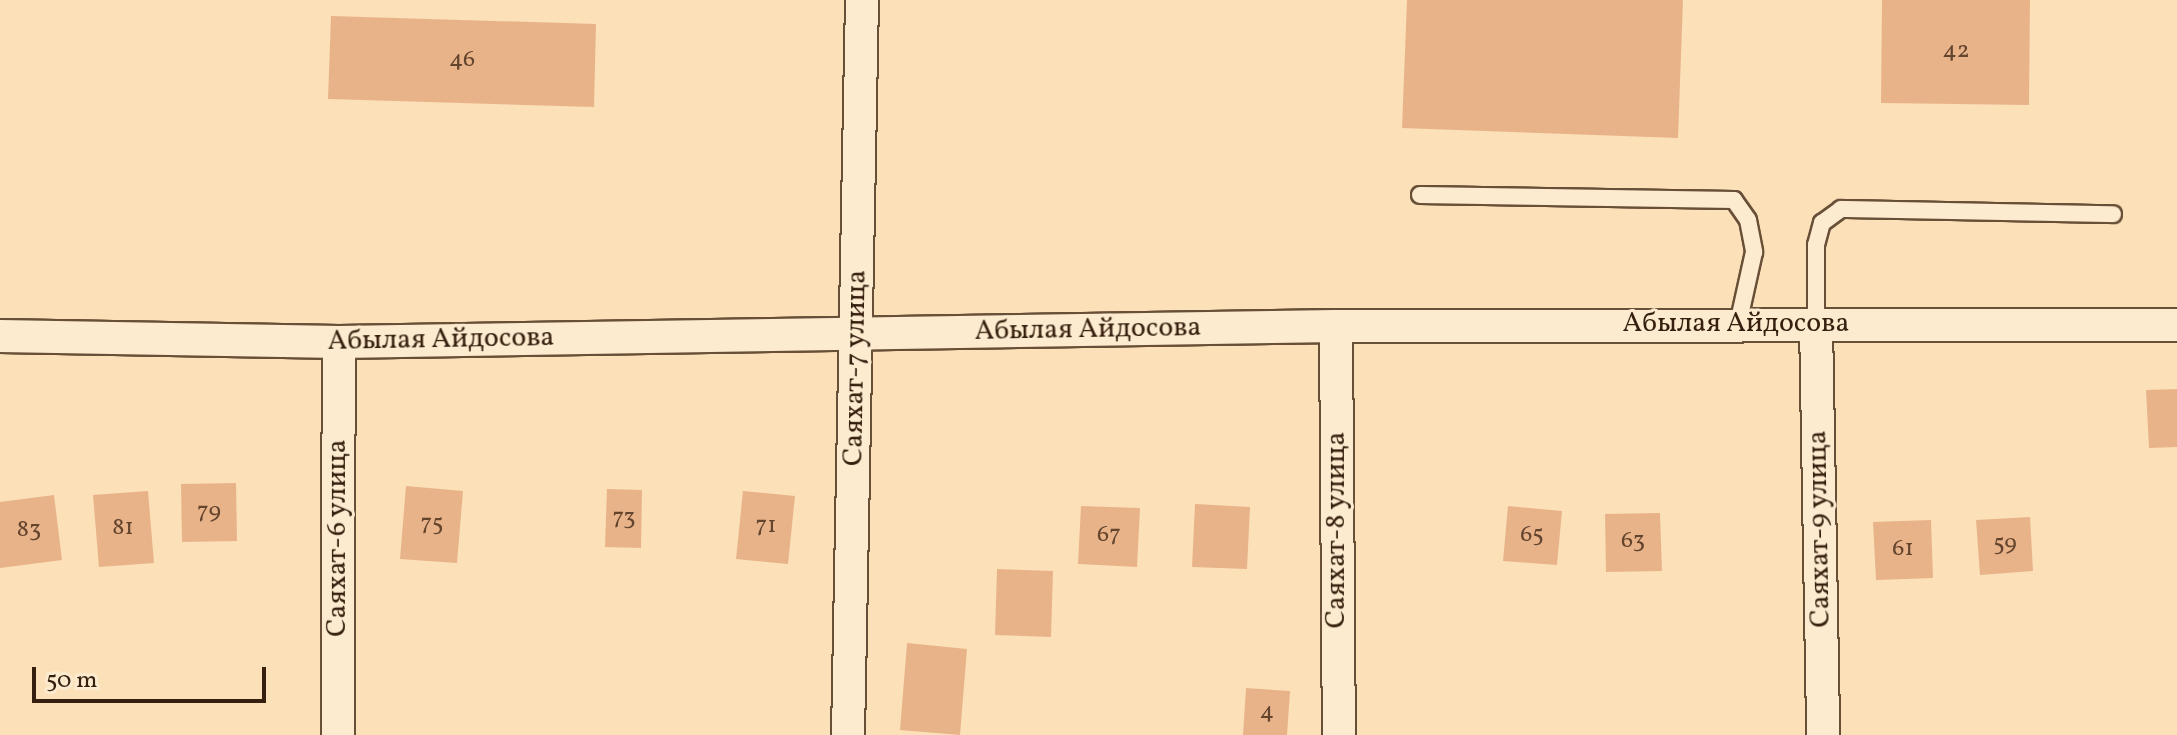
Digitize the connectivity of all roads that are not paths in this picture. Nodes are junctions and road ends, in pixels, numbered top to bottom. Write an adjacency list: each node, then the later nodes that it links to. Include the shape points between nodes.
1 (862, 0): 8 (street, Саяхат-7 улица)
2 (1420, 195): 5 (lane, via 1734,200 1748,220 1754,252)
3 (2113, 214): 4 (lane, via 1841,209 1822,223 1816,245)
4 (1816, 323): 5 (street, Абылая Айдосова); 6 (street, Абылая Айдосова); 14 (street, Саяхат-9 улица)
5 (1738, 324): 7 (street, Абылая Айдосова)
6 (2177, 325)
7 (1336, 326): 8 (street, Абылая Айдосова); 13 (street, Саяхат-8 улица)
8 (856, 333): 10 (street, Абылая Айдосова); 12 (street, Саяхат-7 улица)
9 (0, 336): 10 (street, Абылая Айдосова)
10 (339, 342): 11 (street, Саяхат-6 улица)
11 (338, 735)
12 (848, 735)
13 (1339, 735)
14 (1823, 735)

